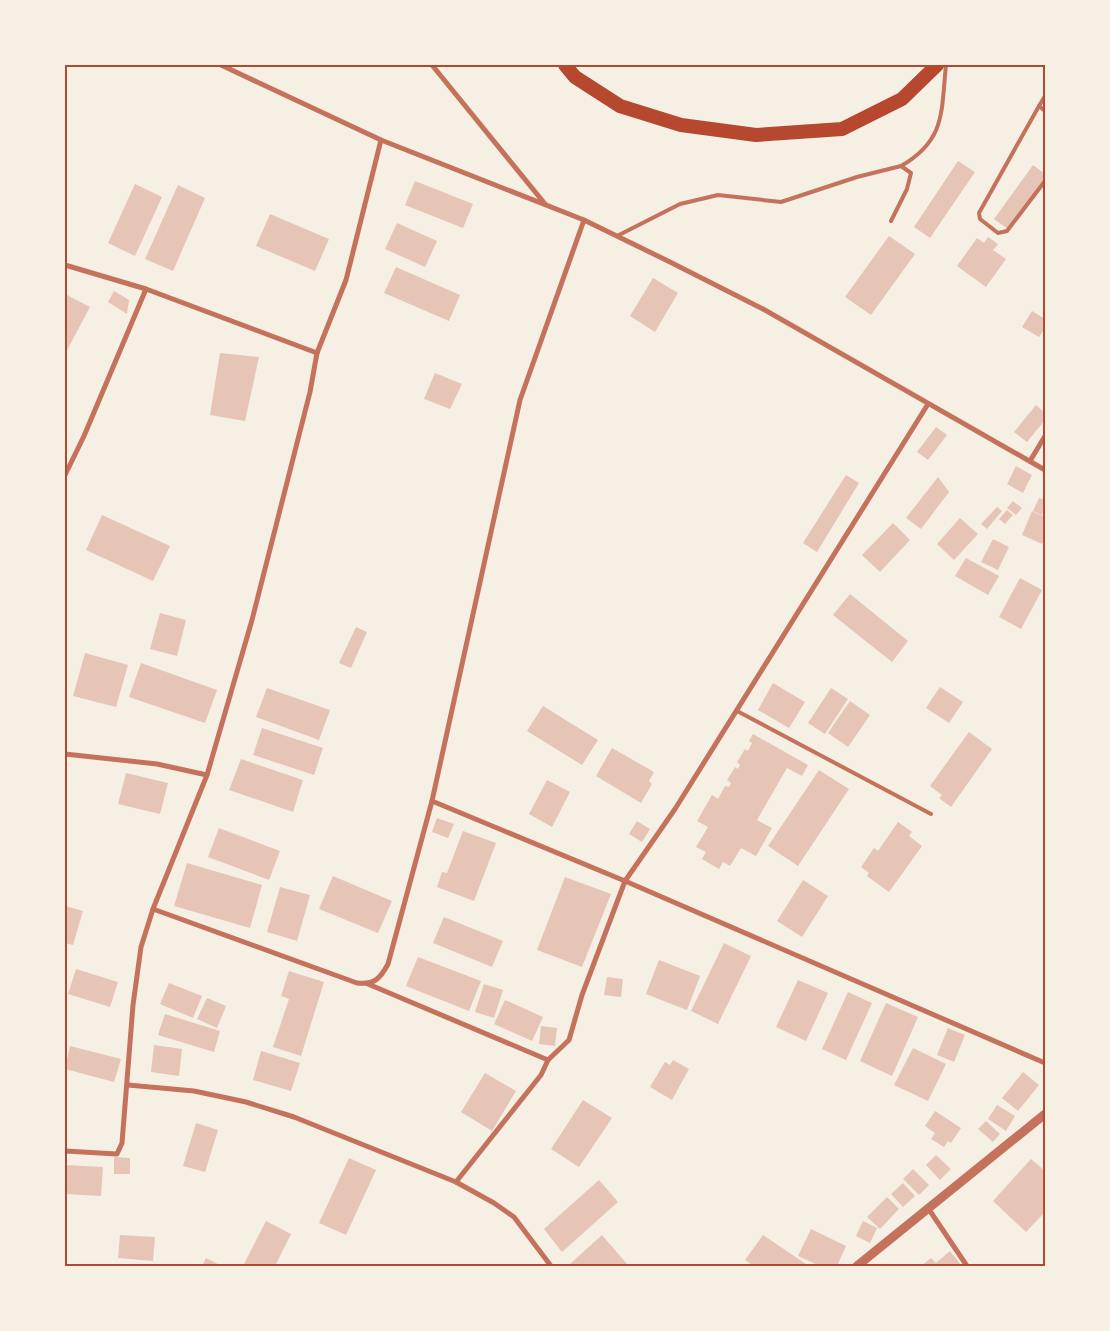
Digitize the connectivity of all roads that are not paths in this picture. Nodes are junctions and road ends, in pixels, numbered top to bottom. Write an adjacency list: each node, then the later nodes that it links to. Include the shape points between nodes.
1 (221, 65): 9 (street)
2 (432, 65): 12 (street)
3 (565, 65): 4 (highway, via 575,77 620,106 681,125 756,135 842,130 902,99)
4 (938, 65)
5 (946, 65): 10 (lane, via 940,120 933,139 920,156)
6 (1045, 96): 7 (lane)
7 (1039, 106): 8 (lane); 11 (lane, via 979,213 980,219 998,233 1007,231)
8 (1045, 110)
9 (381, 140): 12 (street); 18 (street, via 346,280)
10 (901, 166): 14 (lane, via 911,173); 15 (lane, via 781,202 718,195 680,204)
11 (1045, 181)
12 (547, 206): 13 (street)
13 (584, 220): 15 (street); 27 (street, via 520,400 484,552)
14 (891, 221)
15 (617, 236): 19 (street, via 763,309)
16 (65, 265): 17 (street)
17 (146, 289): 18 (street); 23 (street)
18 (317, 353): 26 (street, via 252,620)
19 (928, 404): 21 (street); 24 (street)
20 (1045, 436): 21 (street)
21 (1030, 461): 22 (street)
22 (1045, 470)
23 (65, 475)
24 (737, 711): 28 (lane); 29 (street)
25 (65, 754): 26 (street, via 157,764)
26 (207, 775): 30 (street)
27 (432, 801): 29 (street); 31 (street, via 388,964 377,981)
28 (932, 814)
29 (625, 881): 32 (street, via 582,995 569,1040); 33 (street)
30 (153, 908): 31 (street, via 357,983); 34 (street, via 137,974)
31 (368, 984): 32 (street)
32 (548, 1060): 37 (street, via 541,1075)
33 (1045, 1063)
34 (128, 1084): 36 (street, via 122,1143 117,1154); 37 (street, via 194,1091 246,1102 294,1117)
35 (1045, 1114): 38 (street)
36 (65, 1151)
37 (456, 1182): 39 (street, via 514,1217)
38 (927, 1208): 40 (street); 41 (street)
39 (551, 1266)
40 (857, 1266)
41 (967, 1266)

